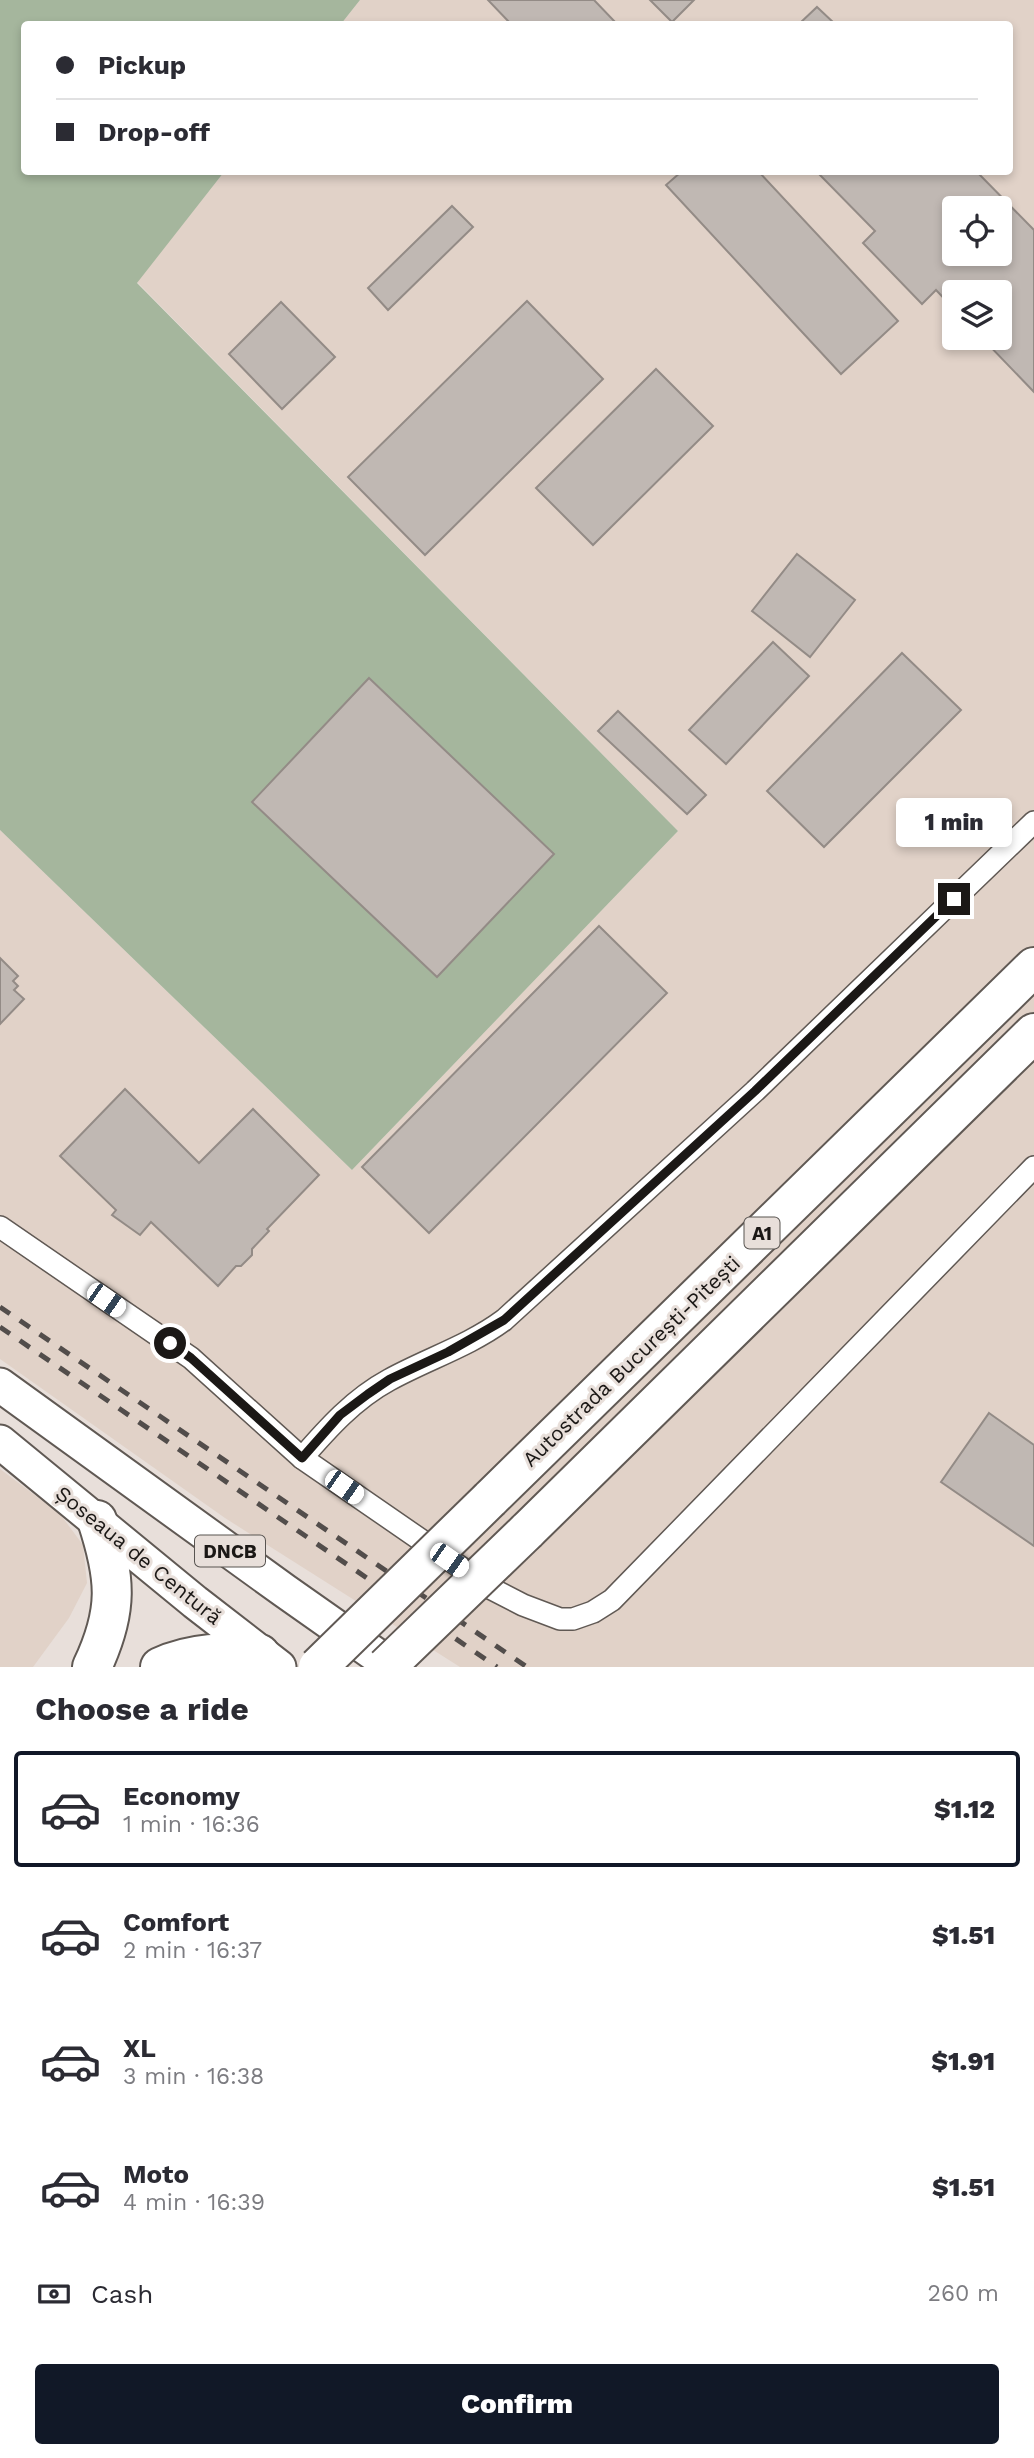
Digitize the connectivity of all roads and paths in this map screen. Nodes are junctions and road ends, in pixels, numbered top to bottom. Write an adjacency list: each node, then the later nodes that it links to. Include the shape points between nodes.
1 (1034, 822): 8 (street, via 755,1091 504,1320 368,1394 340,1415)
2 (1034, 967): 13 (highway, Autostrada București-Pitești / A1, bridge)
3 (1034, 1034): 14 (highway, A1, bridge)
4 (1034, 1167): 8 (street, via 727,1485 612,1600 593,1612 560,1619 492,1589)
5 (0, 1227): 8 (street, via 191,1358)
6 (0, 1385): 15 (main road, DNCB)
7 (0, 1442): 9 (main road, Șoseaua de Centură / DNCB)
8 (302, 1458)
9 (97, 1520): 10 (main road, Șoseaua de Centură / DNCB); 11 (highway, via 113,1576 113,1603)
10 (270, 1661): 12 (highway, via 228,1652 197,1655)
11 (92, 1667)
12 (160, 1667)
13 (318, 1667)
14 (386, 1667)
15 (393, 1667)

